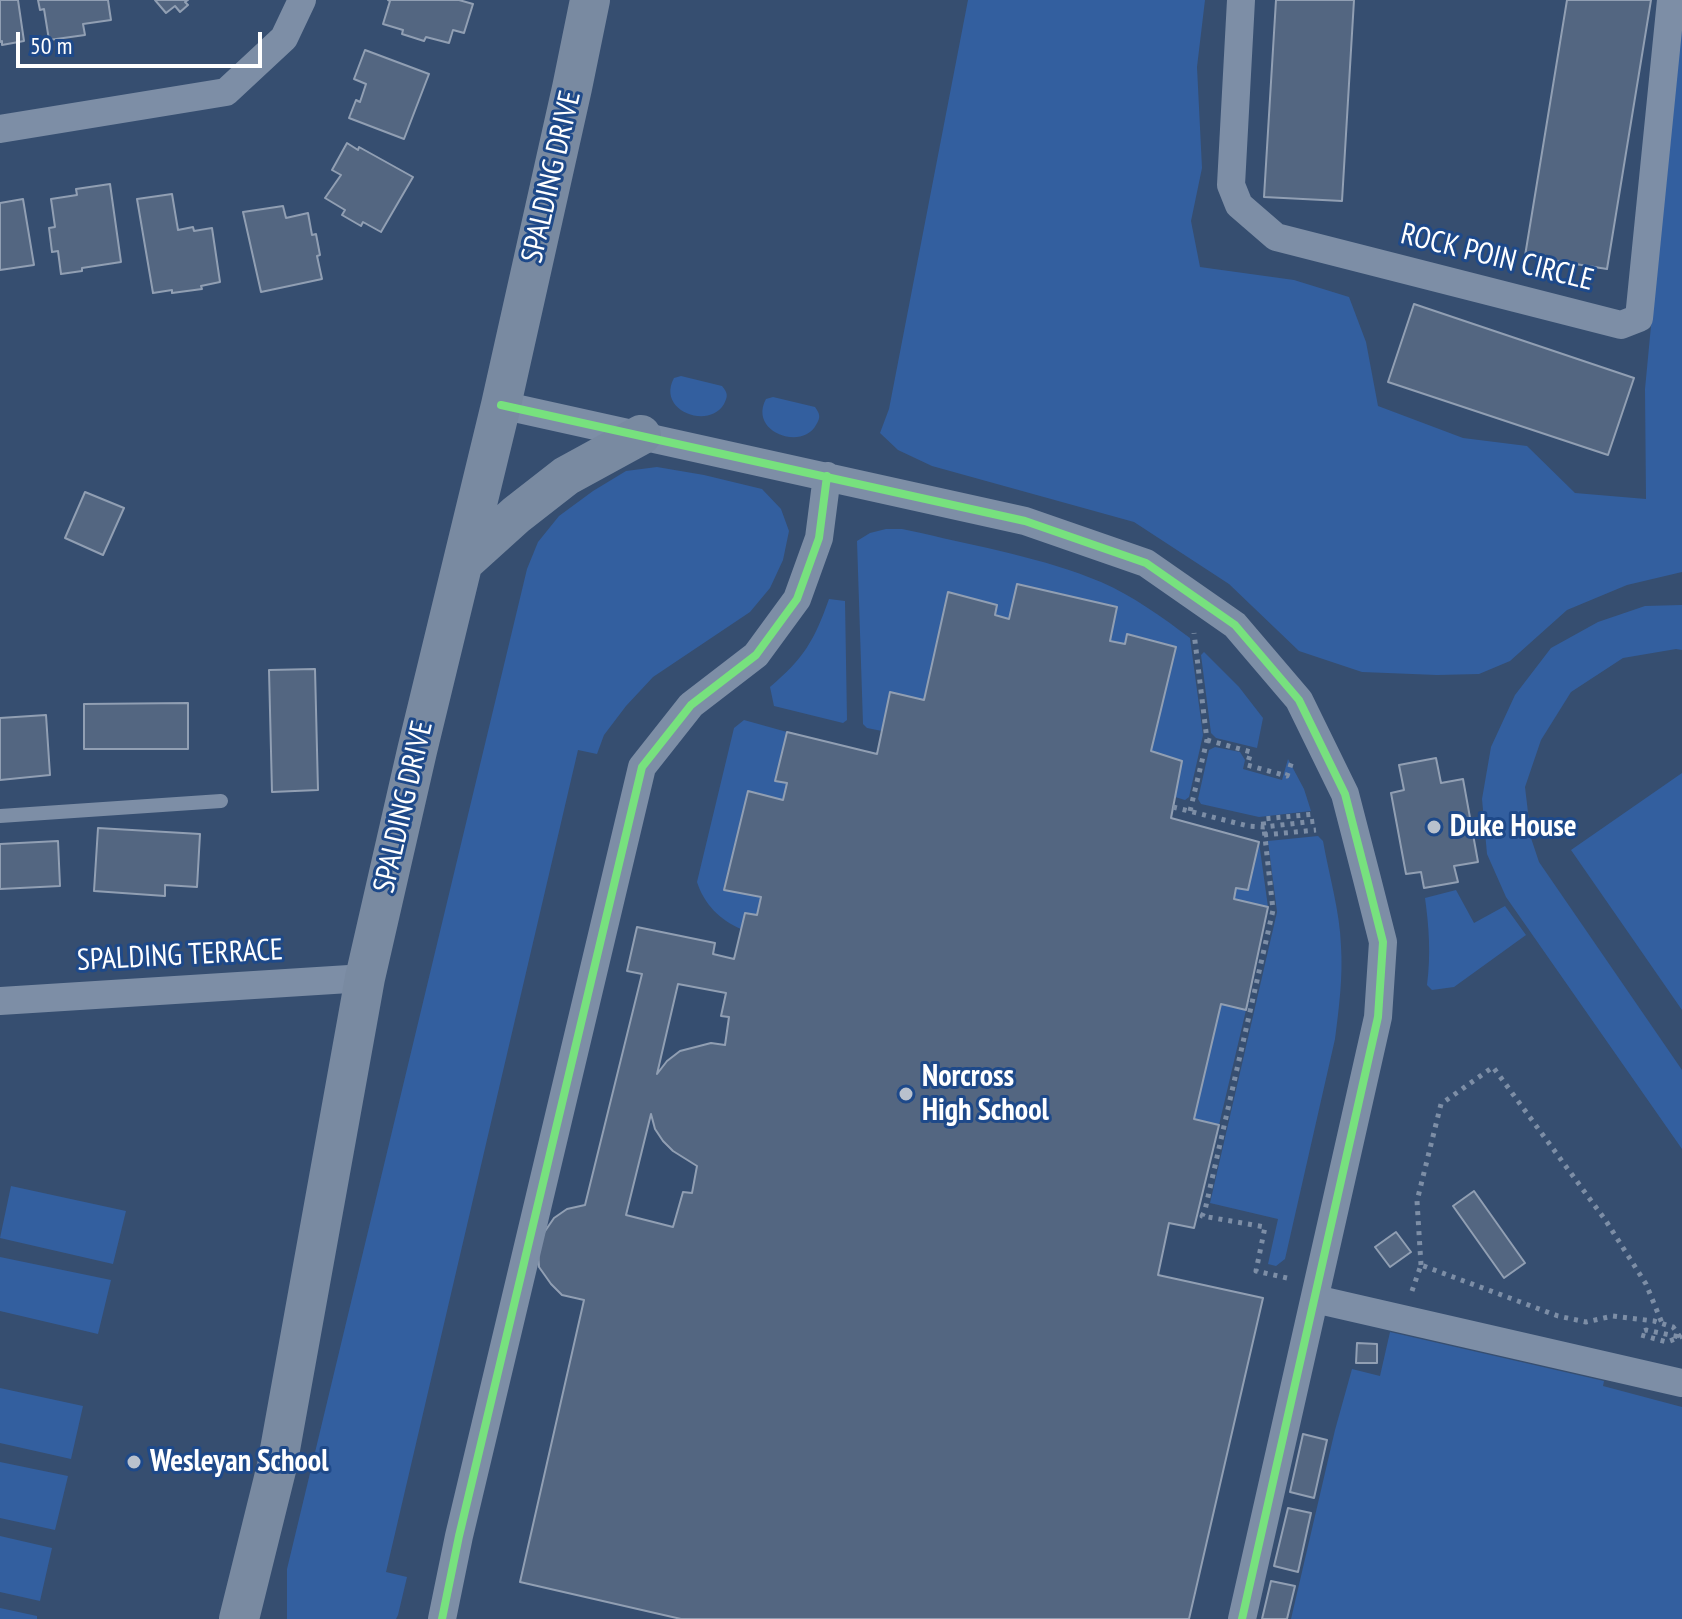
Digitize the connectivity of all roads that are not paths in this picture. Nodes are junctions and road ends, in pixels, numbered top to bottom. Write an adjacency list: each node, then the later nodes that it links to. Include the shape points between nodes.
1 (302, 0): 5 (street, via 284,38 226,92)
2 (590, 0): 6 (main road, SPALDING DRIVE)
3 (1241, 0): 4 (street, ROCK POIN CIRCLE, via 1231,185 1239,205 1276,237 1621,325 1639,318)
4 (1671, 0)
5 (0, 129)
6 (501, 405): 7 (street); 9 (main road, SPALDING DRIVE)
7 (641, 435): 8 (street); 9 (main road, via 566,476)
8 (827, 476): 14 (street, via 1025,521 1146,563 1235,625 1299,700 1345,794 1383,942 1378,1017); 17 (street, via 819,538 797,599 756,655 691,705 642,767)
9 (464, 562): 12 (main road, SPALDING DRIVE)
10 (221, 801): 11 (lane)
11 (0, 816)
12 (365, 978): 13 (street, SPALDING TERRACE); 16 (main road, SPALDING DRIVE, via 277,1466)
13 (0, 1001)
14 (1315, 1299): 15 (street); 18 (street)
15 (1682, 1383)
16 (239, 1619)
17 (442, 1619)
18 (1242, 1619)

